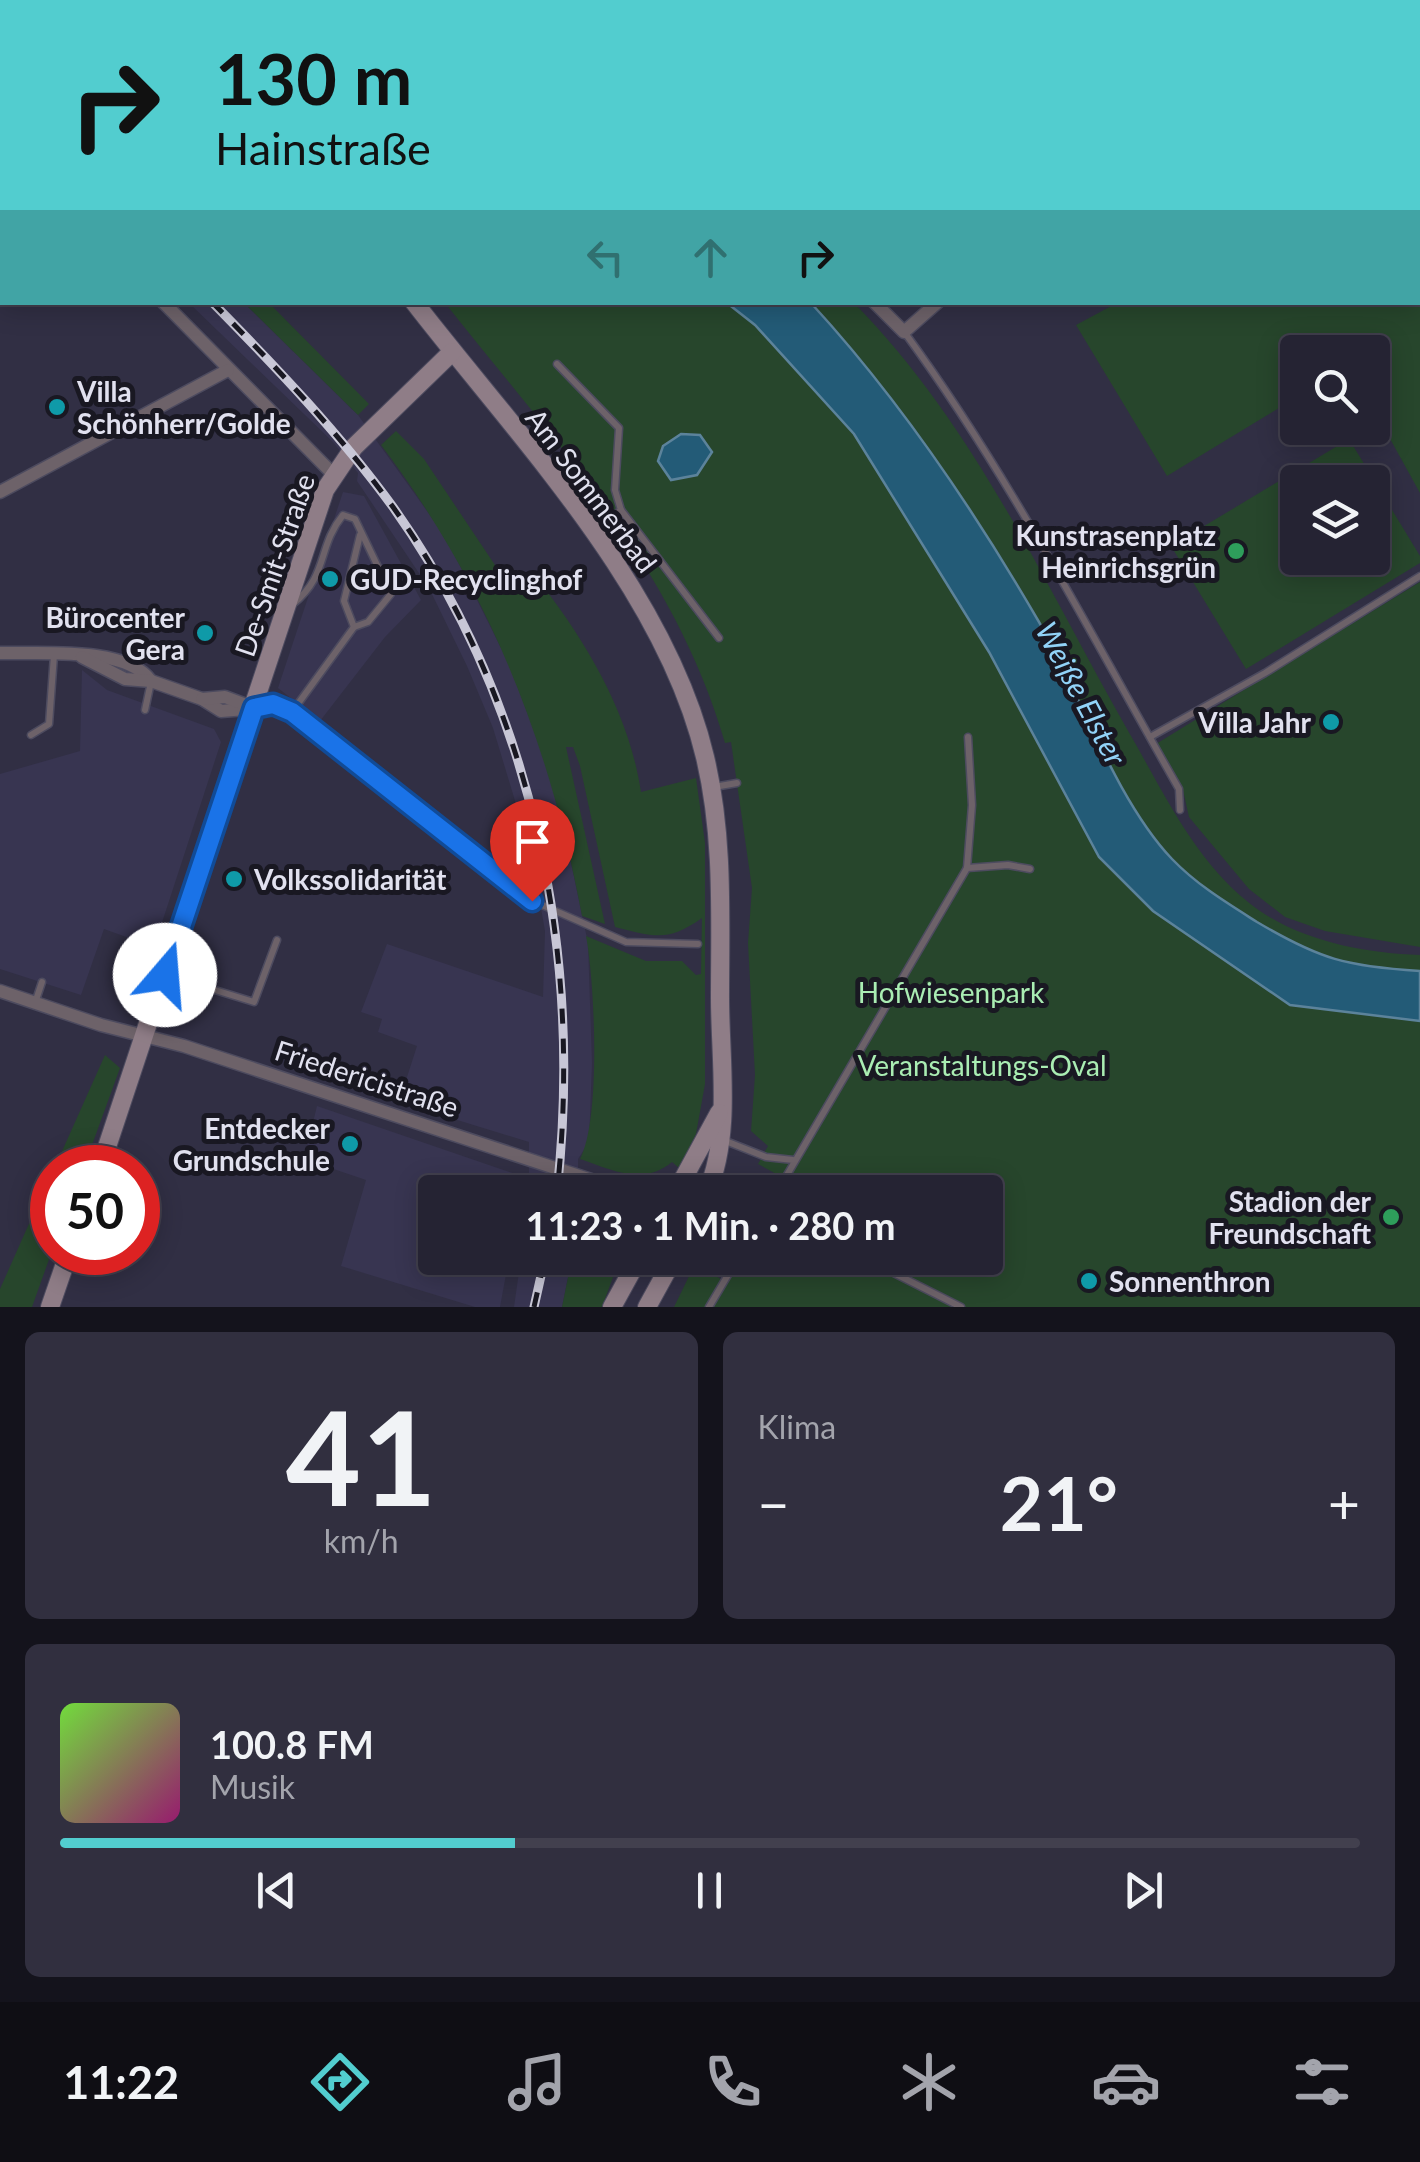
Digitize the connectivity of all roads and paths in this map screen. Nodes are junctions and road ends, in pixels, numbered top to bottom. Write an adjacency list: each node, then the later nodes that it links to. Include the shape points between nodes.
1 (166, 305): 8 (street)
2 (416, 305): 6 (main road, Am Sommerbad)
3 (877, 305): 5 (street)
4 (935, 305): 5 (street)
5 (904, 332): 25 (lane, via 964,414)
6 (452, 352): 9 (main road, De-Smit-Straße); 12 (main road, Am Sommerbad)
7 (557, 364): 11 (lane, via 618,428)
8 (228, 370): 9 (street); 10 (street)
9 (333, 474): 15 (main road, De-Smit-Straße)
10 (0, 492)
11 (620, 510): 12 (lane); 17 (lane)
12 (593, 532): 28 (main road, Am Sommerbad, via 637,594 697,727)
13 (360, 534): 15 (lane, via 355,519 343,515 314,587); 16 (lane, via 344,601); 16 (lane, via 391,594 368,622)
14 (1420, 576): 25 (lane)
15 (284, 611): 21 (main road, De-Smit-Straße)
16 (354, 628): 23 (lane)
17 (719, 638)
18 (0, 653): 19 (street)
19 (54, 654): 20 (street, via 132,664); 24 (lane, via 50,724)
20 (152, 681): 21 (street); 22 (lane)
21 (254, 708): 23 (street, via 273,704); 35 (main road, De-Smit-Straße)
22 (145, 710)
23 (292, 712): 32 (street)
24 (31, 735)
25 (1150, 737): 29 (lane, via 1178,788)
26 (968, 738): 30 (lane)
27 (738, 783): 28 (lane)
28 (712, 788): 40 (main road, Am Sommerbad, via 720,880)
29 (1180, 810)
30 (968, 868): 31 (lane); 43 (lane)
31 (1030, 870)
32 (532, 901): 34 (lane, via 626,942)
33 (277, 940): 35 (lane, via 254,1002)
34 (698, 944)
35 (165, 975): 39 (main road, De-Smit-Straße)
36 (42, 982): 38 (lane)
37 (0, 992): 38 (street, Friedericistraße)
38 (35, 1003): 39 (street, Friedericistraße)
39 (145, 1036): 42 (main road, De-Smit-Straße); 44 (street, Friedericistraße)
40 (720, 1113): 41 (main road, Am Sommerbad); 45 (main road)
41 (720, 1139): 43 (lane); 46 (main road, Am Sommerbad)
42 (108, 1145)
43 (794, 1160): 47 (lane)
44 (575, 1175)
45 (685, 1175)
46 (711, 1175)
47 (786, 1175)
48 (62, 1275): 53 (main road)
49 (629, 1275): 54 (main road)
50 (665, 1275): 55 (main road)
51 (728, 1275): 56 (lane)
52 (898, 1275): 57 (lane)
53 (50, 1307)
54 (612, 1307)
55 (647, 1307)
56 (709, 1307)
57 (961, 1307)

